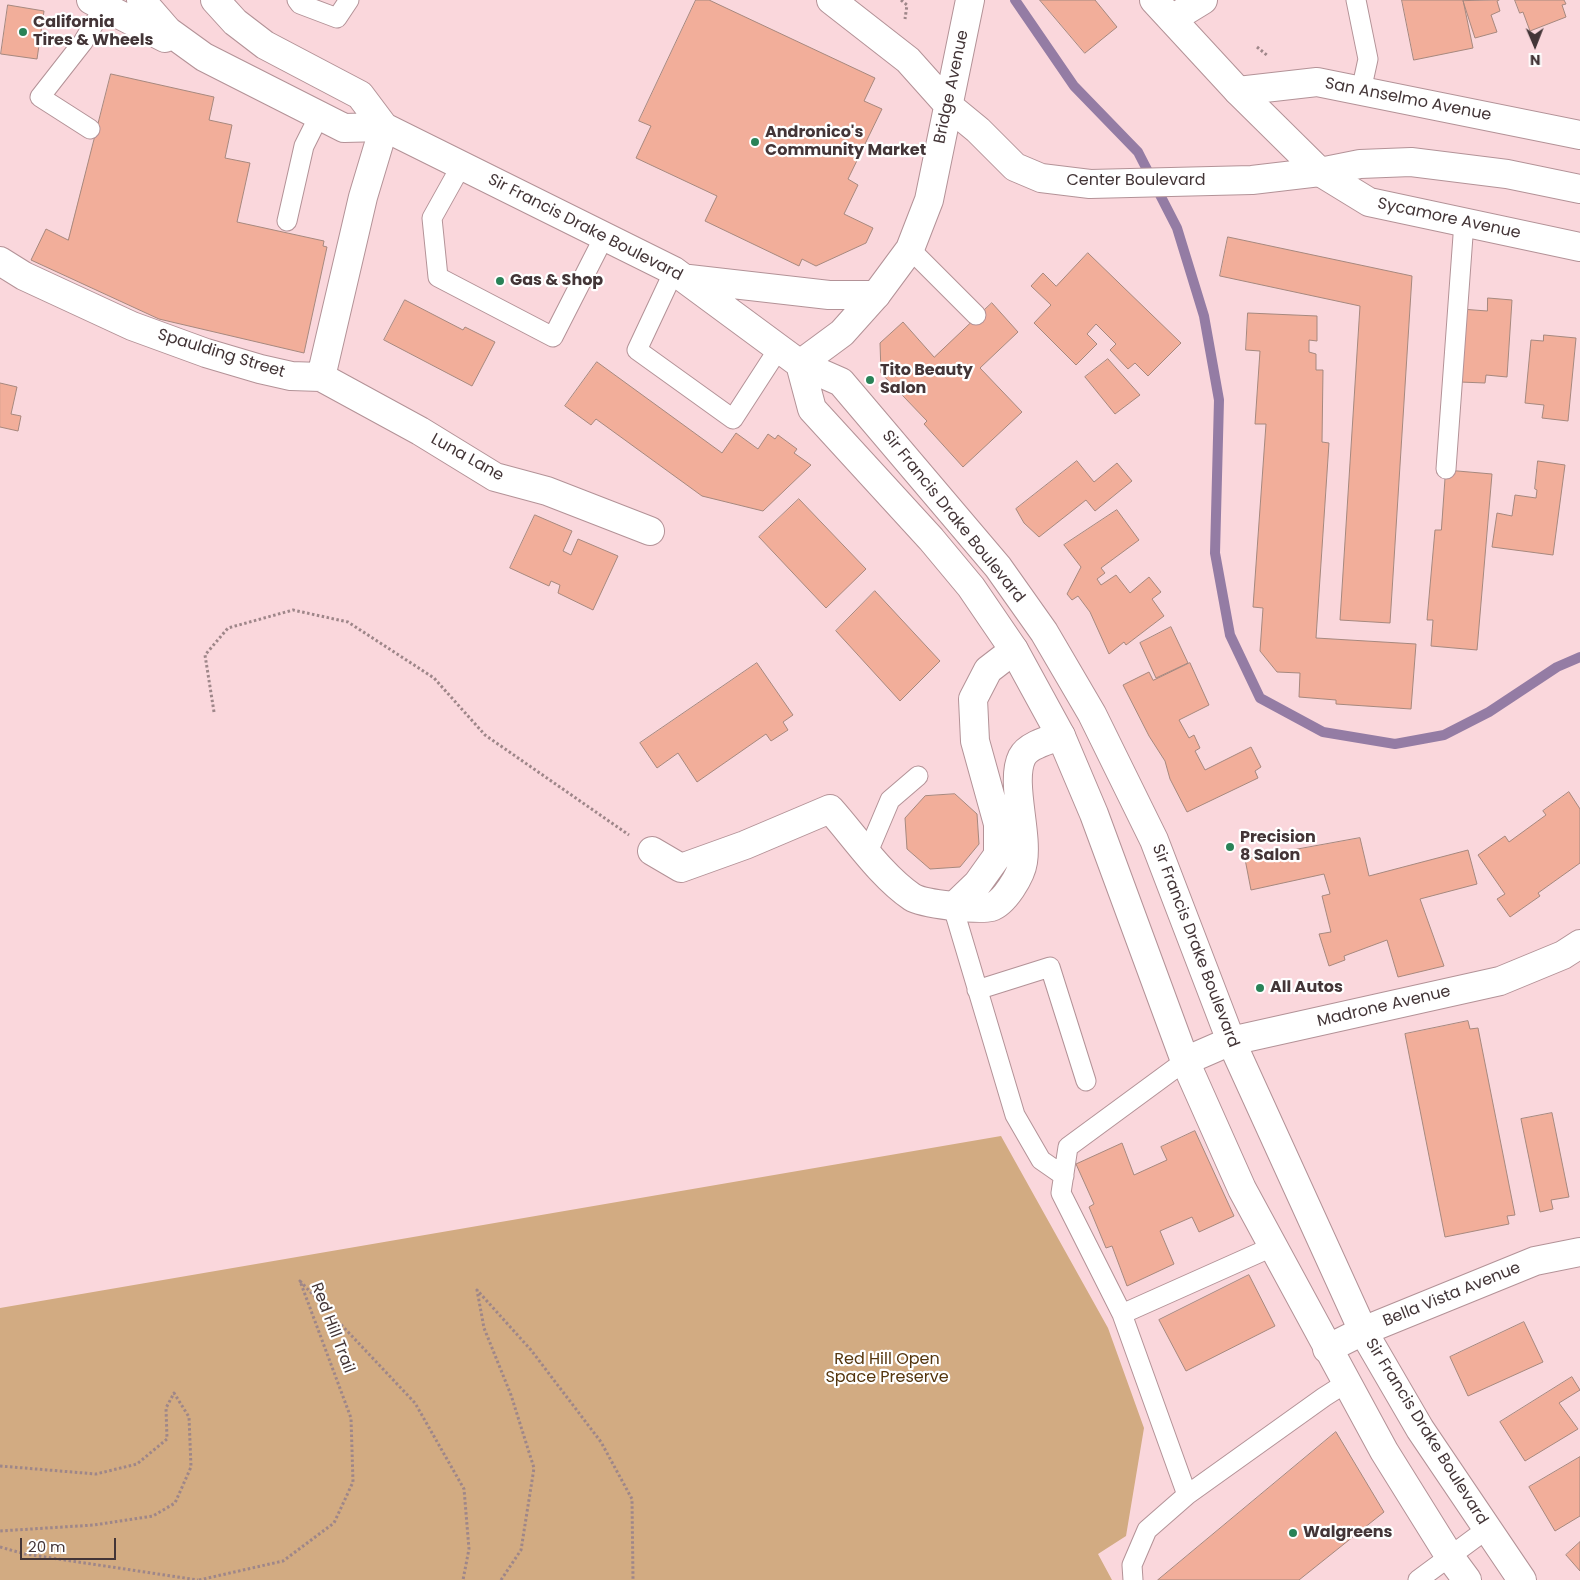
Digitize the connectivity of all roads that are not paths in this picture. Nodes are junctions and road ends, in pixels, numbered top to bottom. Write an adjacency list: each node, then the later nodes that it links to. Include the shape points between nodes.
1 (141, 0): 11 (main road, Sir Francis Drake Boulevard, via 168,31)
2 (215, 0): 16 (main road, Sir Francis Drake Boulevard, via 235,22 265,45 360,95)
3 (296, 0): 4 (lane, via 337,18)
4 (349, 0)
5 (831, 0): 14 (main road, Center Boulevard, via 908,60)
6 (1204, 0): 9 (main road)
7 (1356, 0): 12 (lane, via 1368,59)
8 (98, 3): 11 (main road); 17 (lane, via 83,42 40,96)
9 (1163, 10): 13 (main road)
10 (968, 13): 14 (main road, Bridge Avenue)
11 (204, 57): 15 (main road, Sir Francis Drake Boulevard)
12 (1361, 90): 13 (main road, San Anselmo Avenue, via 1317,82); 18 (main road, San Anselmo Avenue)
13 (1238, 91): 20 (main road, Sycamore Avenue)
14 (950, 107): 20 (main road, Center Boulevard, via 1015,167 1041,178 1090,184 1252,180); 26 (main road, Bridge Avenue, via 929,200)
15 (320, 116): 16 (main road, Sir Francis Drake Boulevard, via 344,128); 22 (lane, via 304,146)
16 (384, 127): 19 (main road, Sir Francis Drake Boulevard); 32 (main road, via 363,197)
17 (90, 129)
18 (1580, 135)
19 (461, 166): 24 (main road, Sir Francis Drake Boulevard); 24 (lane, via 432,218 438,277 553,337)
20 (1320, 172): 21 (main road, Center Boulevard, via 1360,164 1412,162 1507,174); 23 (main road, Sycamore Avenue, via 1369,202)
21 (1580, 190)
22 (287, 221)
23 (1464, 222): 25 (main road, Sycamore Avenue); 33 (lane)
24 (605, 236): 28 (main road, Sir Francis Drake Boulevard)
25 (1580, 247)
26 (910, 249): 29 (main road, Bridge Avenue); 30 (lane)
27 (0, 261): 32 (main road, Spaulding Street, via 24,276 132,326 206,353 291,376)
28 (681, 275): 29 (main road, via 829,295); 31 (main road, Sir Francis Drake Boulevard); 31 (lane, via 637,350 732,419)
29 (876, 295): 31 (main road, Bridge Avenue, via 842,333)
30 (976, 315)
31 (789, 356): 35 (main road, Sir Francis Drake Boulevard, via 812,409 931,539 971,587); 43 (main road, Sir Francis Drake Boulevard, via 841,382 992,559 1044,632 1092,714 1154,840)
32 (321, 378): 34 (main road, Luna Lane, via 420,431 496,477 547,491)
33 (1446, 469)
34 (650, 531)
35 (1014, 650): 36 (main road, Sir Francis Drake Boulevard); 40 (main road, via 988,670 973,699 975,742 998,824 998,855 978,883)
36 (1061, 736): 40 (main road, via 1037,745 1022,756 1017,772 1024,833 1023,864 1008,894 991,906); 44 (main road, Sir Francis Drake Boulevard, via 1094,814)
37 (918, 776): 39 (lane, via 890,800)
38 (652, 851): 39 (main road, via 681,868 745,845 830,808)
39 (868, 852): 40 (main road, via 878,866 914,898)
40 (952, 907): 42 (lane)
41 (1580, 944): 43 (main road, Madrone Avenue, via 1563,955 1500,981)
42 (977, 990): 45 (lane, via 1050,967); 46 (lane, via 1015,1115 1040,1160)
43 (1231, 1041): 44 (main road, Madrone Avenue); 50 (main road, Sir Francis Drake Boulevard)
44 (1185, 1061): 46 (lane, via 1068,1147); 47 (main road, Sir Francis Drake Boulevard, via 1242,1189)
45 (1086, 1081)
46 (1064, 1176): 49 (lane, via 1061,1193)
47 (1272, 1247): 49 (lane); 51 (main road, Sir Francis Drake Boulevard)
48 (1580, 1252): 50 (main road, Bella Vista Avenue, via 1535,1261)
49 (1122, 1314): 53 (lane)
50 (1364, 1332): 51 (main road, Bella Vista Avenue); 54 (main road, Sir Francis Drake Boulevard, via 1420,1429)
51 (1327, 1349): 52 (main road, Sir Francis Drake Boulevard)
52 (1346, 1384): 53 (lane); 55 (main road, Sir Francis Drake Boulevard)
53 (1186, 1495): 56 (lane, via 1148,1530 1132,1565)
54 (1487, 1529): 55 (lane); 59 (main road, Sir Francis Drake Boulevard)
55 (1450, 1557): 57 (lane); 58 (main road, Sir Francis Drake Boulevard)
56 (1133, 1580)
57 (1418, 1580)
58 (1468, 1580)
59 (1522, 1580)

